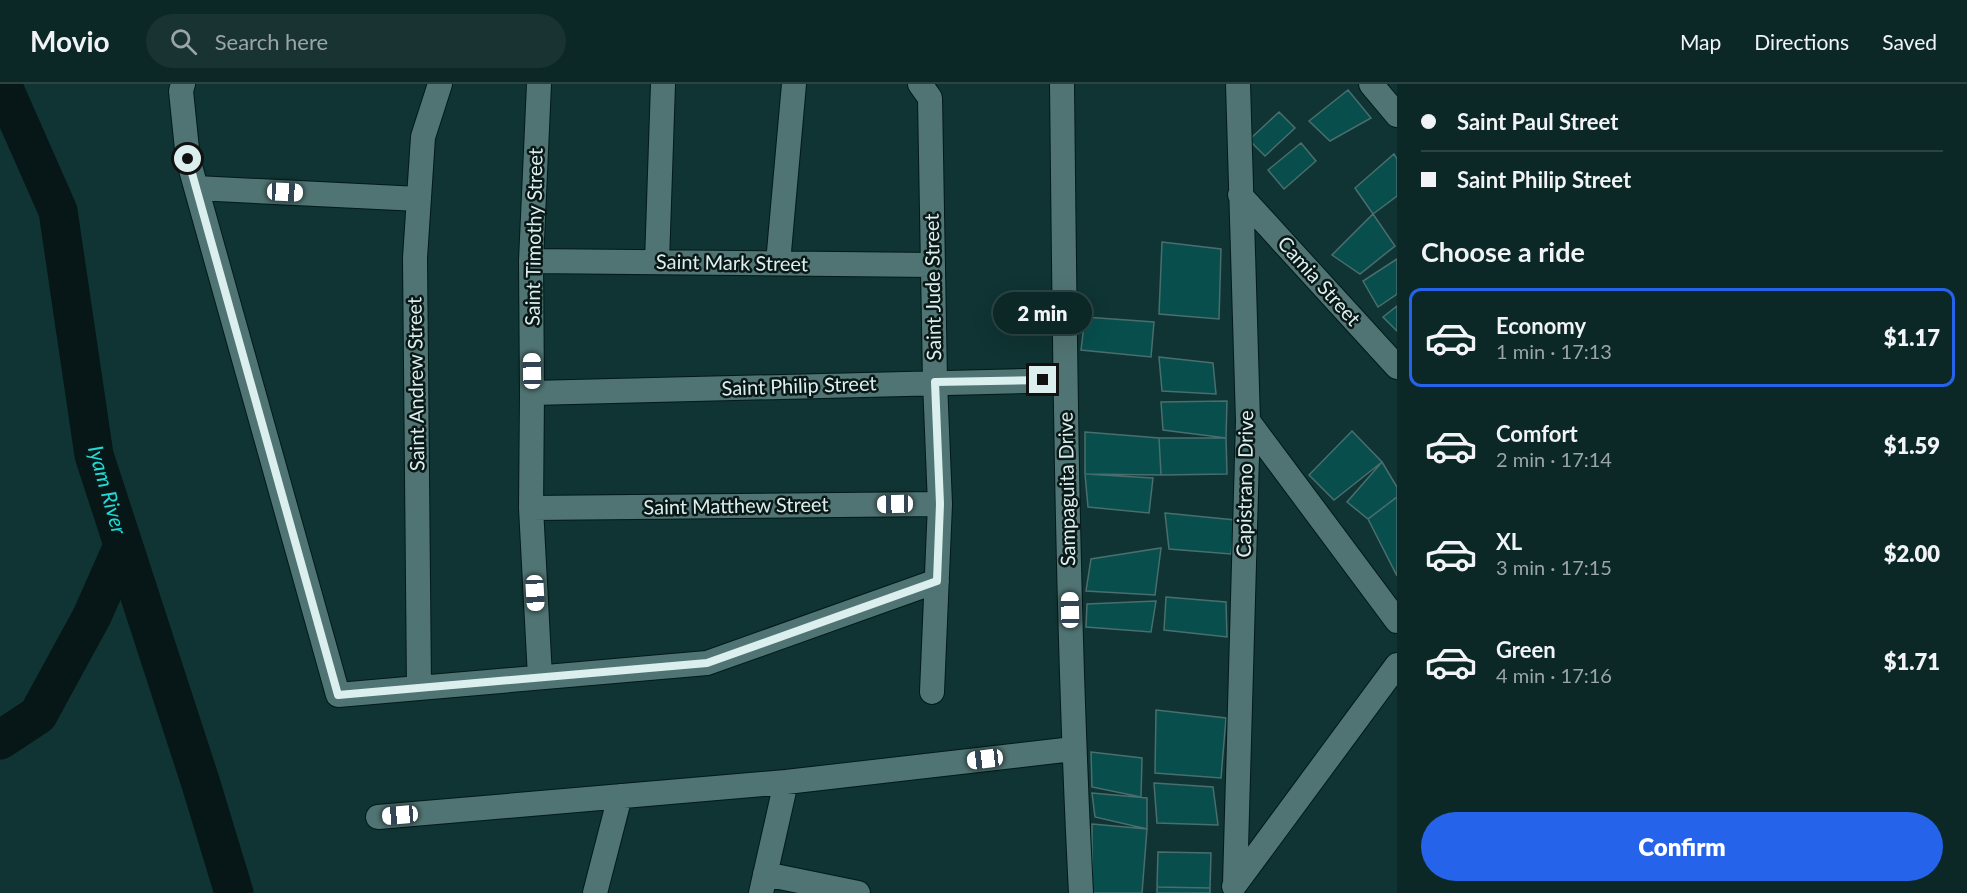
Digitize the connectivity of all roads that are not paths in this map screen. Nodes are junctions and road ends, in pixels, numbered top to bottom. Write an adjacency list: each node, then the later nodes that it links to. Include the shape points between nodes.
1 (183, 84): 11 (street, via 188,159)
2 (440, 84): 13 (street, Saint Andrew Street, via 423,137)
3 (540, 84): 14 (street, Saint Timothy Street)
4 (663, 84): 15 (street)
5 (794, 84): 16 (street)
6 (1062, 84): 19 (street, Sampaguita Drive)
7 (1238, 84): 12 (street, Capistrano Drive)
8 (1371, 84): 10 (street)
9 (925, 91): 17 (street, Saint Jude Street)
10 (1397, 115)
11 (196, 188): 13 (street); 29 (street, via 338,695)
12 (1240, 195): 18 (street, Camia Street); 22 (street, Capistrano Drive)
13 (419, 199): 29 (street, Saint Andrew Street, via 415,258)
14 (531, 261): 15 (street, Saint Mark Street); 21 (street, Saint Timothy Street)
15 (657, 262): 16 (street, Saint Mark Street)
16 (778, 263): 17 (street, Saint Mark Street)
17 (933, 265): 20 (street, Saint Jude Street)
18 (1397, 367)
19 (1065, 380): 20 (street, Saint Philip Street); 31 (street, Sampaguita Drive)
20 (935, 382): 21 (street, Saint Philip Street); 23 (street, Saint Jude Street)
21 (532, 393): 24 (street, Saint Timothy Street)
22 (1248, 421): 26 (street); 36 (street, Capistrano Drive)
23 (940, 504): 24 (street, Saint Matthew Street); 25 (street, Saint Jude Street)
24 (531, 508): 28 (street, Saint Timothy Street)
25 (937, 581): 28 (street, via 707,663); 30 (street, Saint Jude Street)
26 (1397, 621)
27 (1397, 665): 36 (street)
28 (540, 677): 29 (street)
29 (419, 688)
30 (932, 692)
31 (1073, 749): 32 (street); 39 (street, Sampaguita Drive)
32 (786, 782): 33 (street); 35 (street)
33 (620, 796): 34 (street); 37 (street)
34 (378, 817)
35 (763, 883): 38 (street)
36 (1232, 888)
37 (595, 893)
38 (858, 893)
39 (1081, 893)

